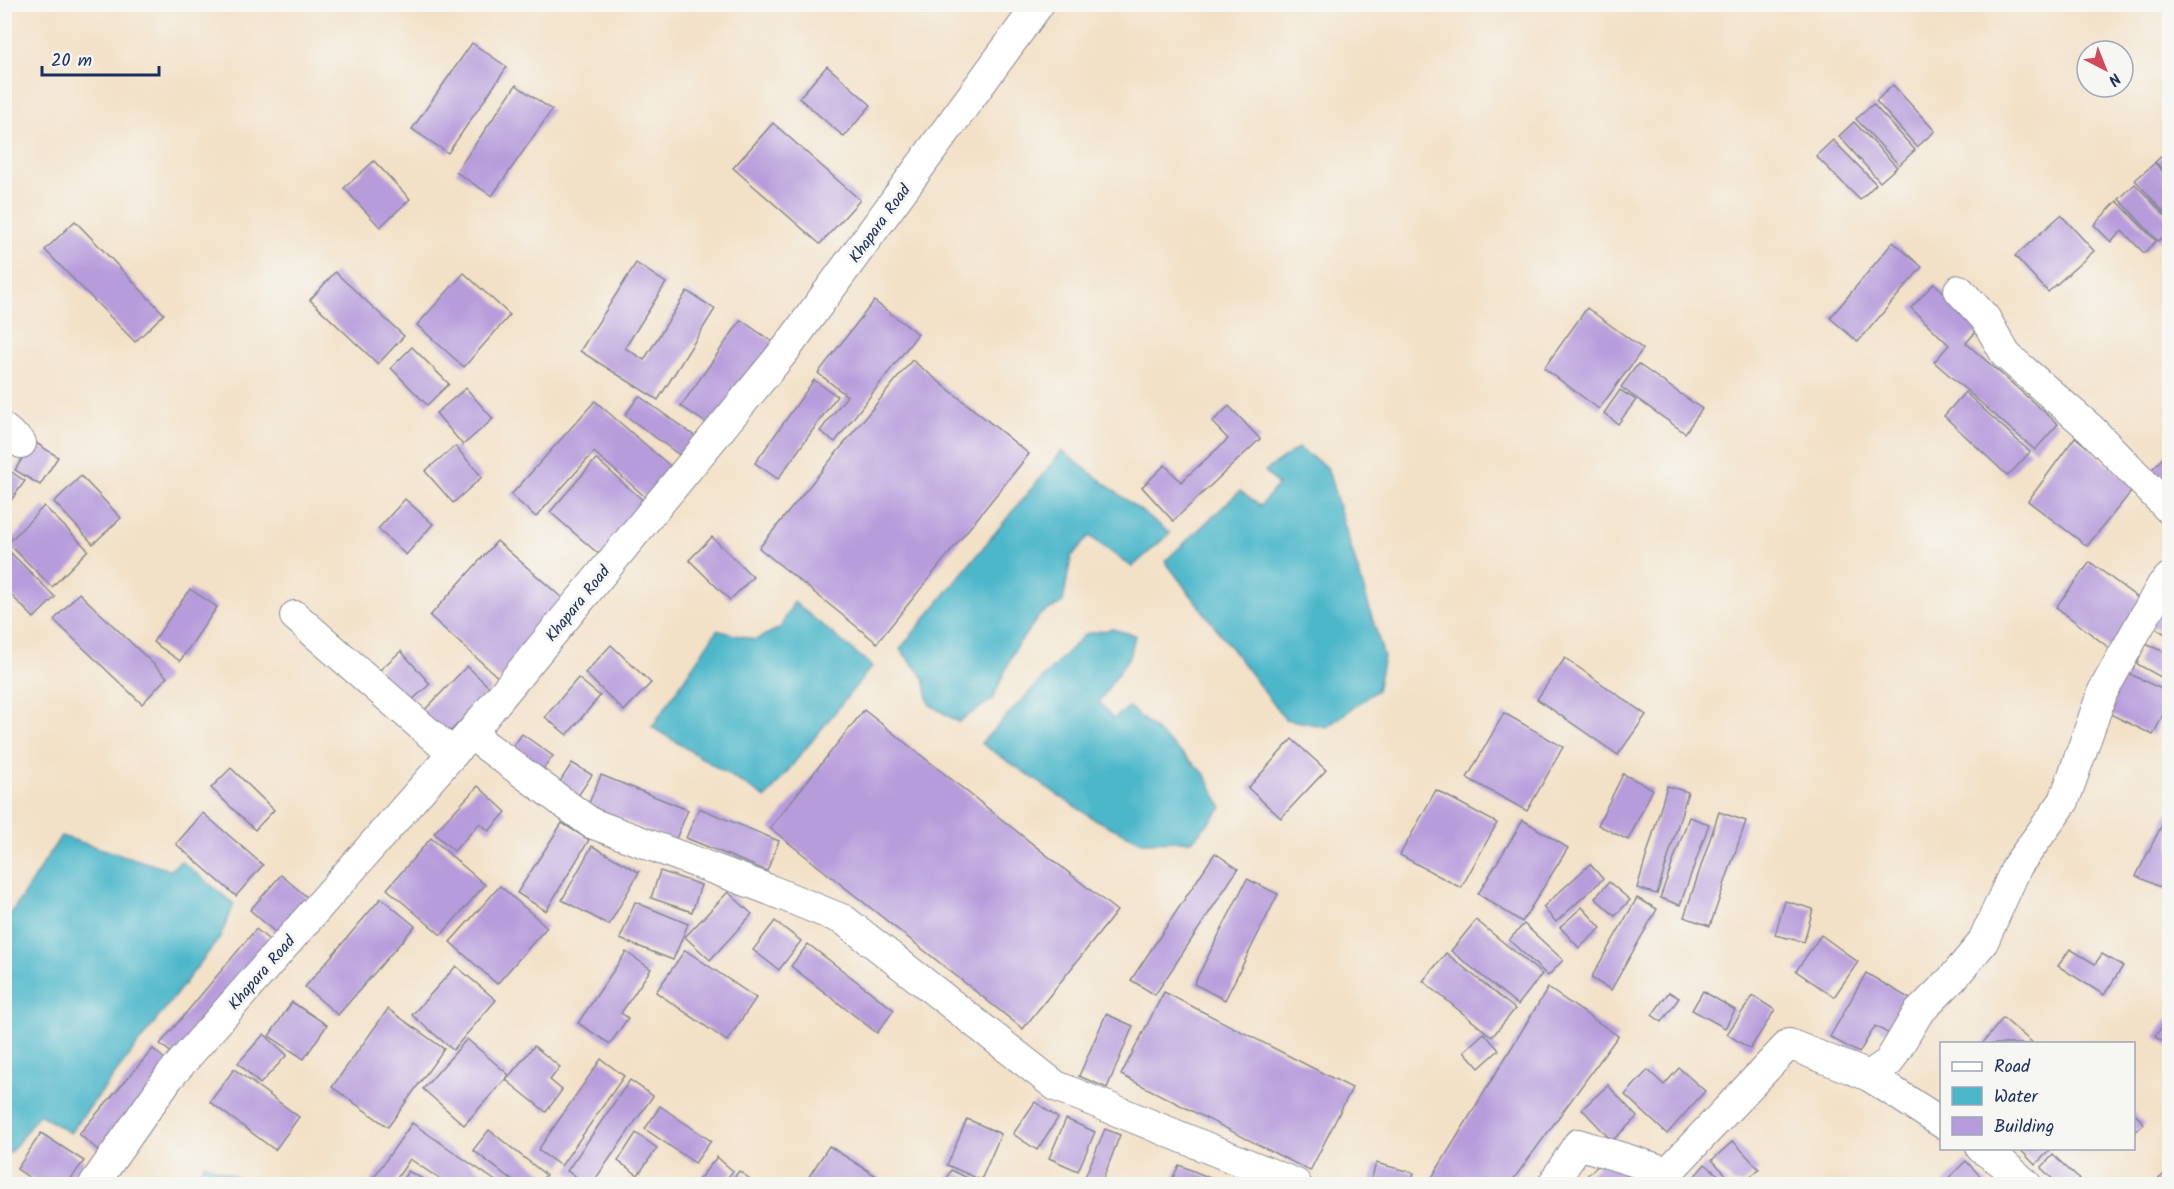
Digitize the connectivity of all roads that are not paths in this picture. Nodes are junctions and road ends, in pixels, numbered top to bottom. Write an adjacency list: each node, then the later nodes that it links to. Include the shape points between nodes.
1 (1039, 4): 6 (street, Khapara Road, via 786,349)
2 (1959, 290): 3 (street, via 1985,318 2006,355 2090,428)
3 (2169, 510)
4 (2169, 577): 7 (street, via 2103,691 2064,801 2017,866 1983,942 1918,1013 1889,1062)
5 (295, 616): 6 (street)
6 (461, 744): 10 (street, Khapara Road, via 169,1077); 11 (street, via 591,823 844,920 1056,1086)
7 (1869, 1076): 8 (street); 12 (street, via 1789,1044 1668,1172 1578,1144)
8 (1940, 1122)
9 (1983, 1150): 13 (street)
10 (94, 1185)
11 (1296, 1185)
12 (1553, 1185)
13 (2026, 1185)

